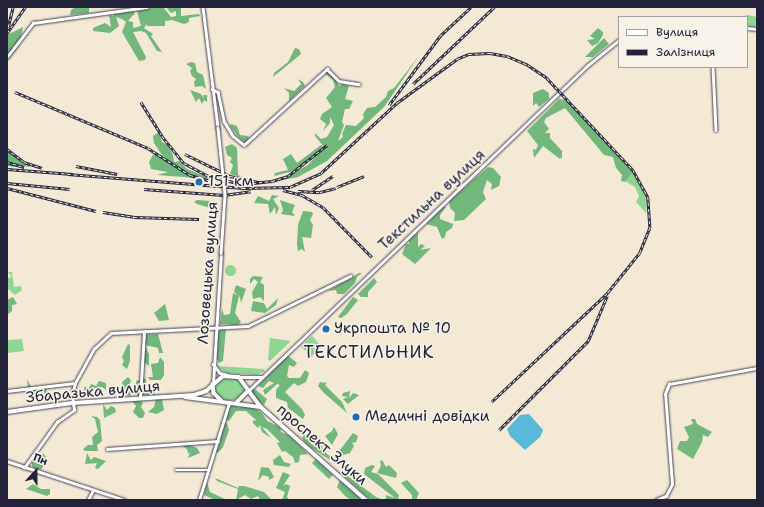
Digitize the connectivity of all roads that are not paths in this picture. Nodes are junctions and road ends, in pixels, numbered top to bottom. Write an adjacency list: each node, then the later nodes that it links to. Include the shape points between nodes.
1 (147, 7): 4 (street, via 33,23)
2 (203, 7): 7 (street, Лозовецька вулиця)
3 (618, 41): 16 (street, Текстильна вулиця, via 588,65)
4 (7, 57)
5 (713, 68): 8 (street)
6 (359, 84): 7 (street, Лозовецька вулиця, via 339,81 327,69 244,145 233,136 224,121 218,92)
7 (212, 89): 10 (street, Лозовецька вулиця, bridge, via 225,195)
8 (716, 130)
9 (350, 276): 10 (street, via 248,326)
10 (215, 328): 11 (street); 12 (street, Лозовецька вулиця)
11 (144, 332): 17 (street, via 111,333 104,338 94,349); 22 (street)
12 (212, 363): 14 (street, Лозовецька вулиця, via 220,373); 18 (street, Лозовецька вулиця)
13 (757, 368): 40 (street, via 669,384 665,394 672,484 666,496)
14 (227, 375): 15 (main road); 18 (main road)
15 (239, 377): 16 (street); 20 (main road)
16 (261, 377): 20 (street, Текстильна вулиця)
17 (75, 383): 19 (street); 26 (street)
18 (213, 384): 21 (main road, Збаразька вулиця, via 203,393); 23 (main road, via 214,393)
19 (7, 391)
20 (248, 391): 25 (main road, via 243,399); 27 (main road, проспект Злуки)
21 (182, 397): 22 (main road, Збаразька вулиця); 23 (main road, Збаразька вулиця)
22 (140, 398): 26 (main road, Збаразька вулиця)
23 (222, 401): 24 (main road)
24 (229, 402): 25 (main road); 29 (street)
25 (236, 402): 27 (main road, проспект Злуки)
26 (73, 403): 28 (main road, Збаразька вулиця); 32 (street, via 75,406 72,413 57,422)
27 (261, 407): 39 (main road, проспект Злуки)
28 (7, 412)
29 (218, 441): 30 (street); 34 (street)
30 (107, 449)
31 (7, 461): 32 (street)
32 (24, 468): 35 (street)
33 (176, 470): 34 (street)
34 (208, 470): 38 (street)
35 (93, 490): 36 (street); 37 (street)
36 (88, 500)
37 (125, 500)
38 (199, 500)
39 (366, 500)
40 (656, 500)

